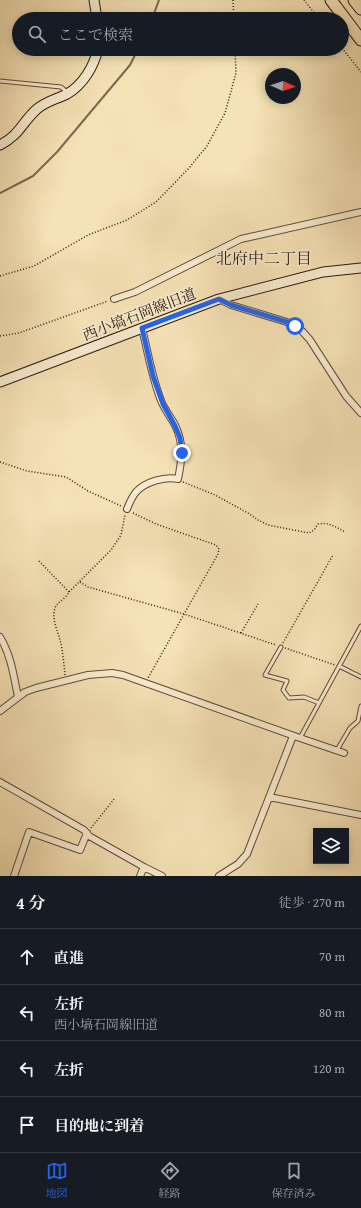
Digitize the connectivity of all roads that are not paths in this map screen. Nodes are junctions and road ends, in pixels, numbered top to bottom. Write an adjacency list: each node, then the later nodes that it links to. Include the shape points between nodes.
1 (94, 0): 5 (street)
2 (331, 0): 6 (highway)
3 (354, 0): 4 (highway)
4 (361, 9)
5 (96, 12)
6 (340, 12)
7 (349, 24): 8 (highway)
8 (361, 40)
9 (96, 56): 11 (street, via 83,80)
10 (0, 81): 11 (lane, via 61,87)
11 (69, 93): 12 (street, via 44,103 13,137)
12 (0, 145)
13 (361, 212): 15 (street, via 241,239 135,292)
14 (361, 268): 16 (street, 西小塙石岡線旧道, via 323,272)
15 (114, 299)
16 (219, 299): 17 (street, 西小塙石岡線旧道); 19 (street, via 287,322 302,331 346,396)
17 (142, 328): 18 (street, 西小塙石岡線旧道); 20 (street, via 153,376 163,404 180,438 182,464 178,479 159,479 142,487 136,492)
18 (0, 382)
19 (361, 413)
20 (127, 509)
21 (361, 626): 24 (lane)
22 (0, 637): 26 (street, via 13,671)
23 (281, 647): 27 (lane, via 265,675 287,681 283,690 289,698 304,697)
24 (338, 666): 25 (lane); 27 (lane)
25 (361, 677)
26 (18, 697): 29 (street); 30 (street, via 36,688 65,680 112,673)
27 (319, 703): 31 (lane)
28 (361, 706): 32 (lane, via 358,721 350,728)
29 (0, 711)
30 (293, 736): 31 (street); 35 (street)
31 (300, 738): 32 (street)
32 (337, 750): 33 (street)
33 (344, 753)
34 (0, 782): 37 (street)
35 (269, 797): 36 (street); 42 (street, via 247,854 238,864)
36 (361, 815)
37 (87, 833): 38 (street); 39 (street, via 80,850 29,832)
38 (144, 867): 40 (street); 41 (street)
39 (14, 876)
40 (140, 876)
41 (162, 876)
42 (219, 876)

